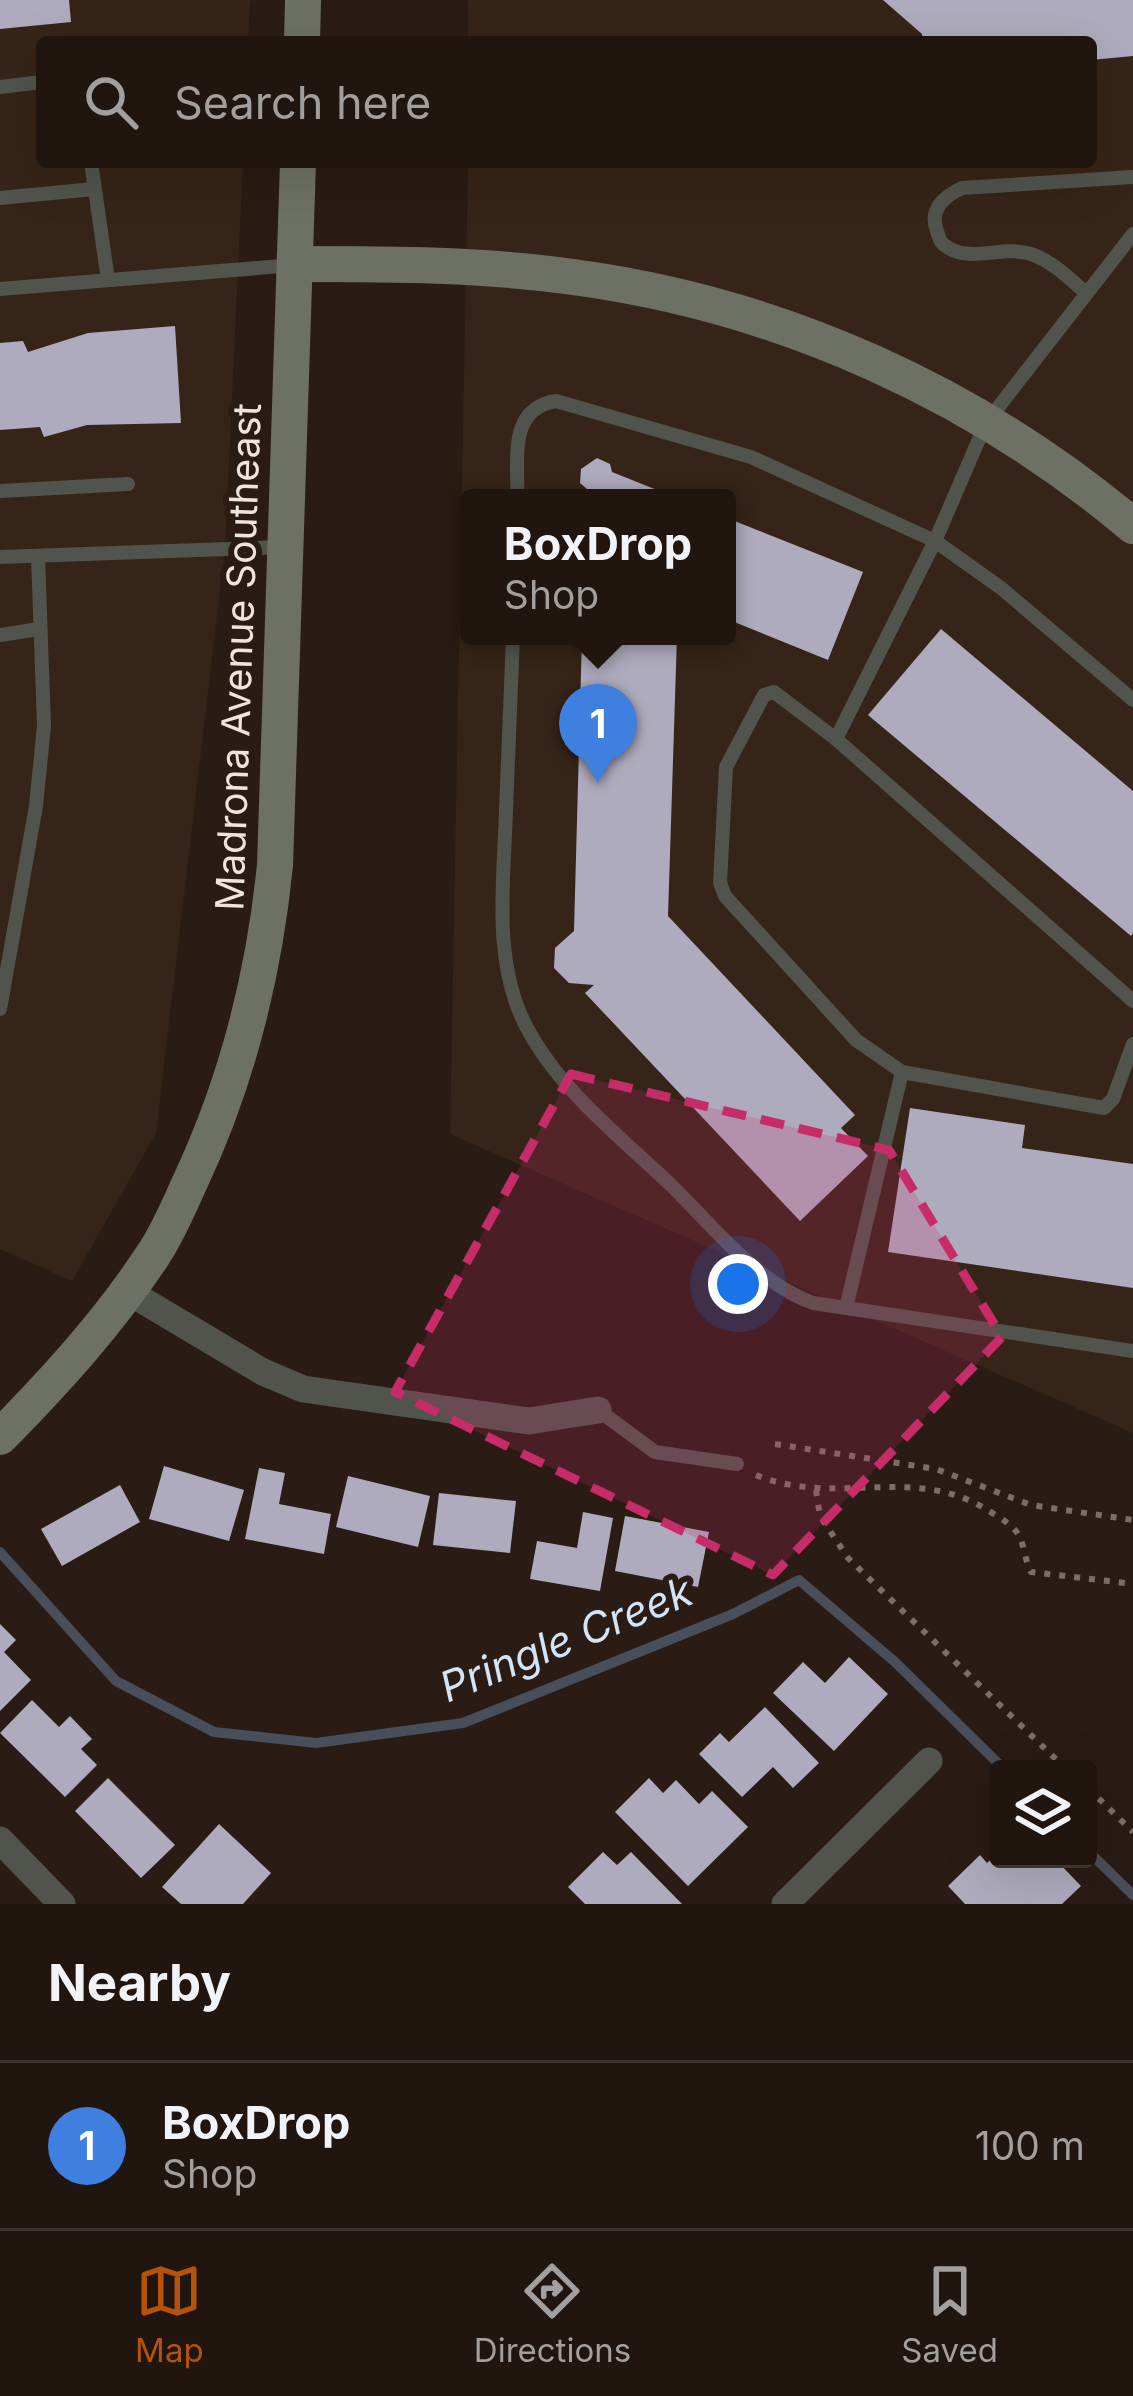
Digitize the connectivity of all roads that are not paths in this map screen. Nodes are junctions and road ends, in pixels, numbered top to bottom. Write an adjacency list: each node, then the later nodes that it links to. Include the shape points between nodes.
1 (303, 0): 2 (main road)
2 (302, 36)
3 (36, 83): 4 (lane)
4 (0, 87)
5 (92, 168): 8 (lane)
6 (298, 168): 11 (main road, Madrona Avenue Southeast)
7 (1133, 177): 14 (lane, via 962,188 939,202 933,220 950,250 1034,255)
8 (94, 189): 9 (lane); 12 (lane)
9 (0, 198)
10 (1133, 234): 14 (lane)
11 (296, 265): 12 (lane); 15 (main road, via 519,270 685,298 860,356); 21 (main road, Madrona Avenue Southeast)
12 (108, 280): 13 (lane)
13 (0, 289)
14 (1086, 292): 15 (lane)
15 (986, 423): 19 (main road); 20 (lane)
16 (128, 484): 18 (lane)
17 (518, 489): 20 (lane, via 520,427 541,403 556,401 751,458)
18 (0, 491)
19 (1133, 526)
20 (934, 541): 27 (lane); 28 (lane)
21 (286, 547): 22 (lane); 33 (main road, Madrona Avenue Southeast, via 268,933 210,1140 156,1252)
22 (38, 556): 23 (lane); 24 (lane)
23 (0, 557)
24 (39, 629): 25 (lane); 30 (lane, via 38,786)
25 (0, 634)
26 (512, 645): 34 (lane, via 504,947 526,1025 565,1082 751,1263 795,1296)
27 (1133, 700)
28 (836, 739): 29 (lane); 32 (lane, via 774,692 764,694 726,767 720,883 856,1040)
29 (1133, 1001)
30 (0, 1009)
31 (1133, 1044): 32 (lane, via 1105,1108)
32 (902, 1072): 34 (lane)
33 (127, 1291): 36 (street, via 303,1389 529,1421); 37 (main road, Madrona Avenue Southeast)
34 (846, 1308): 35 (lane)
35 (1133, 1351)
36 (598, 1410): 38 (lane, via 655,1451)
37 (0, 1437)
38 (737, 1464)
39 (929, 1761): 42 (street)
40 (0, 1840): 41 (street)
41 (62, 1904)
42 (785, 1904)

